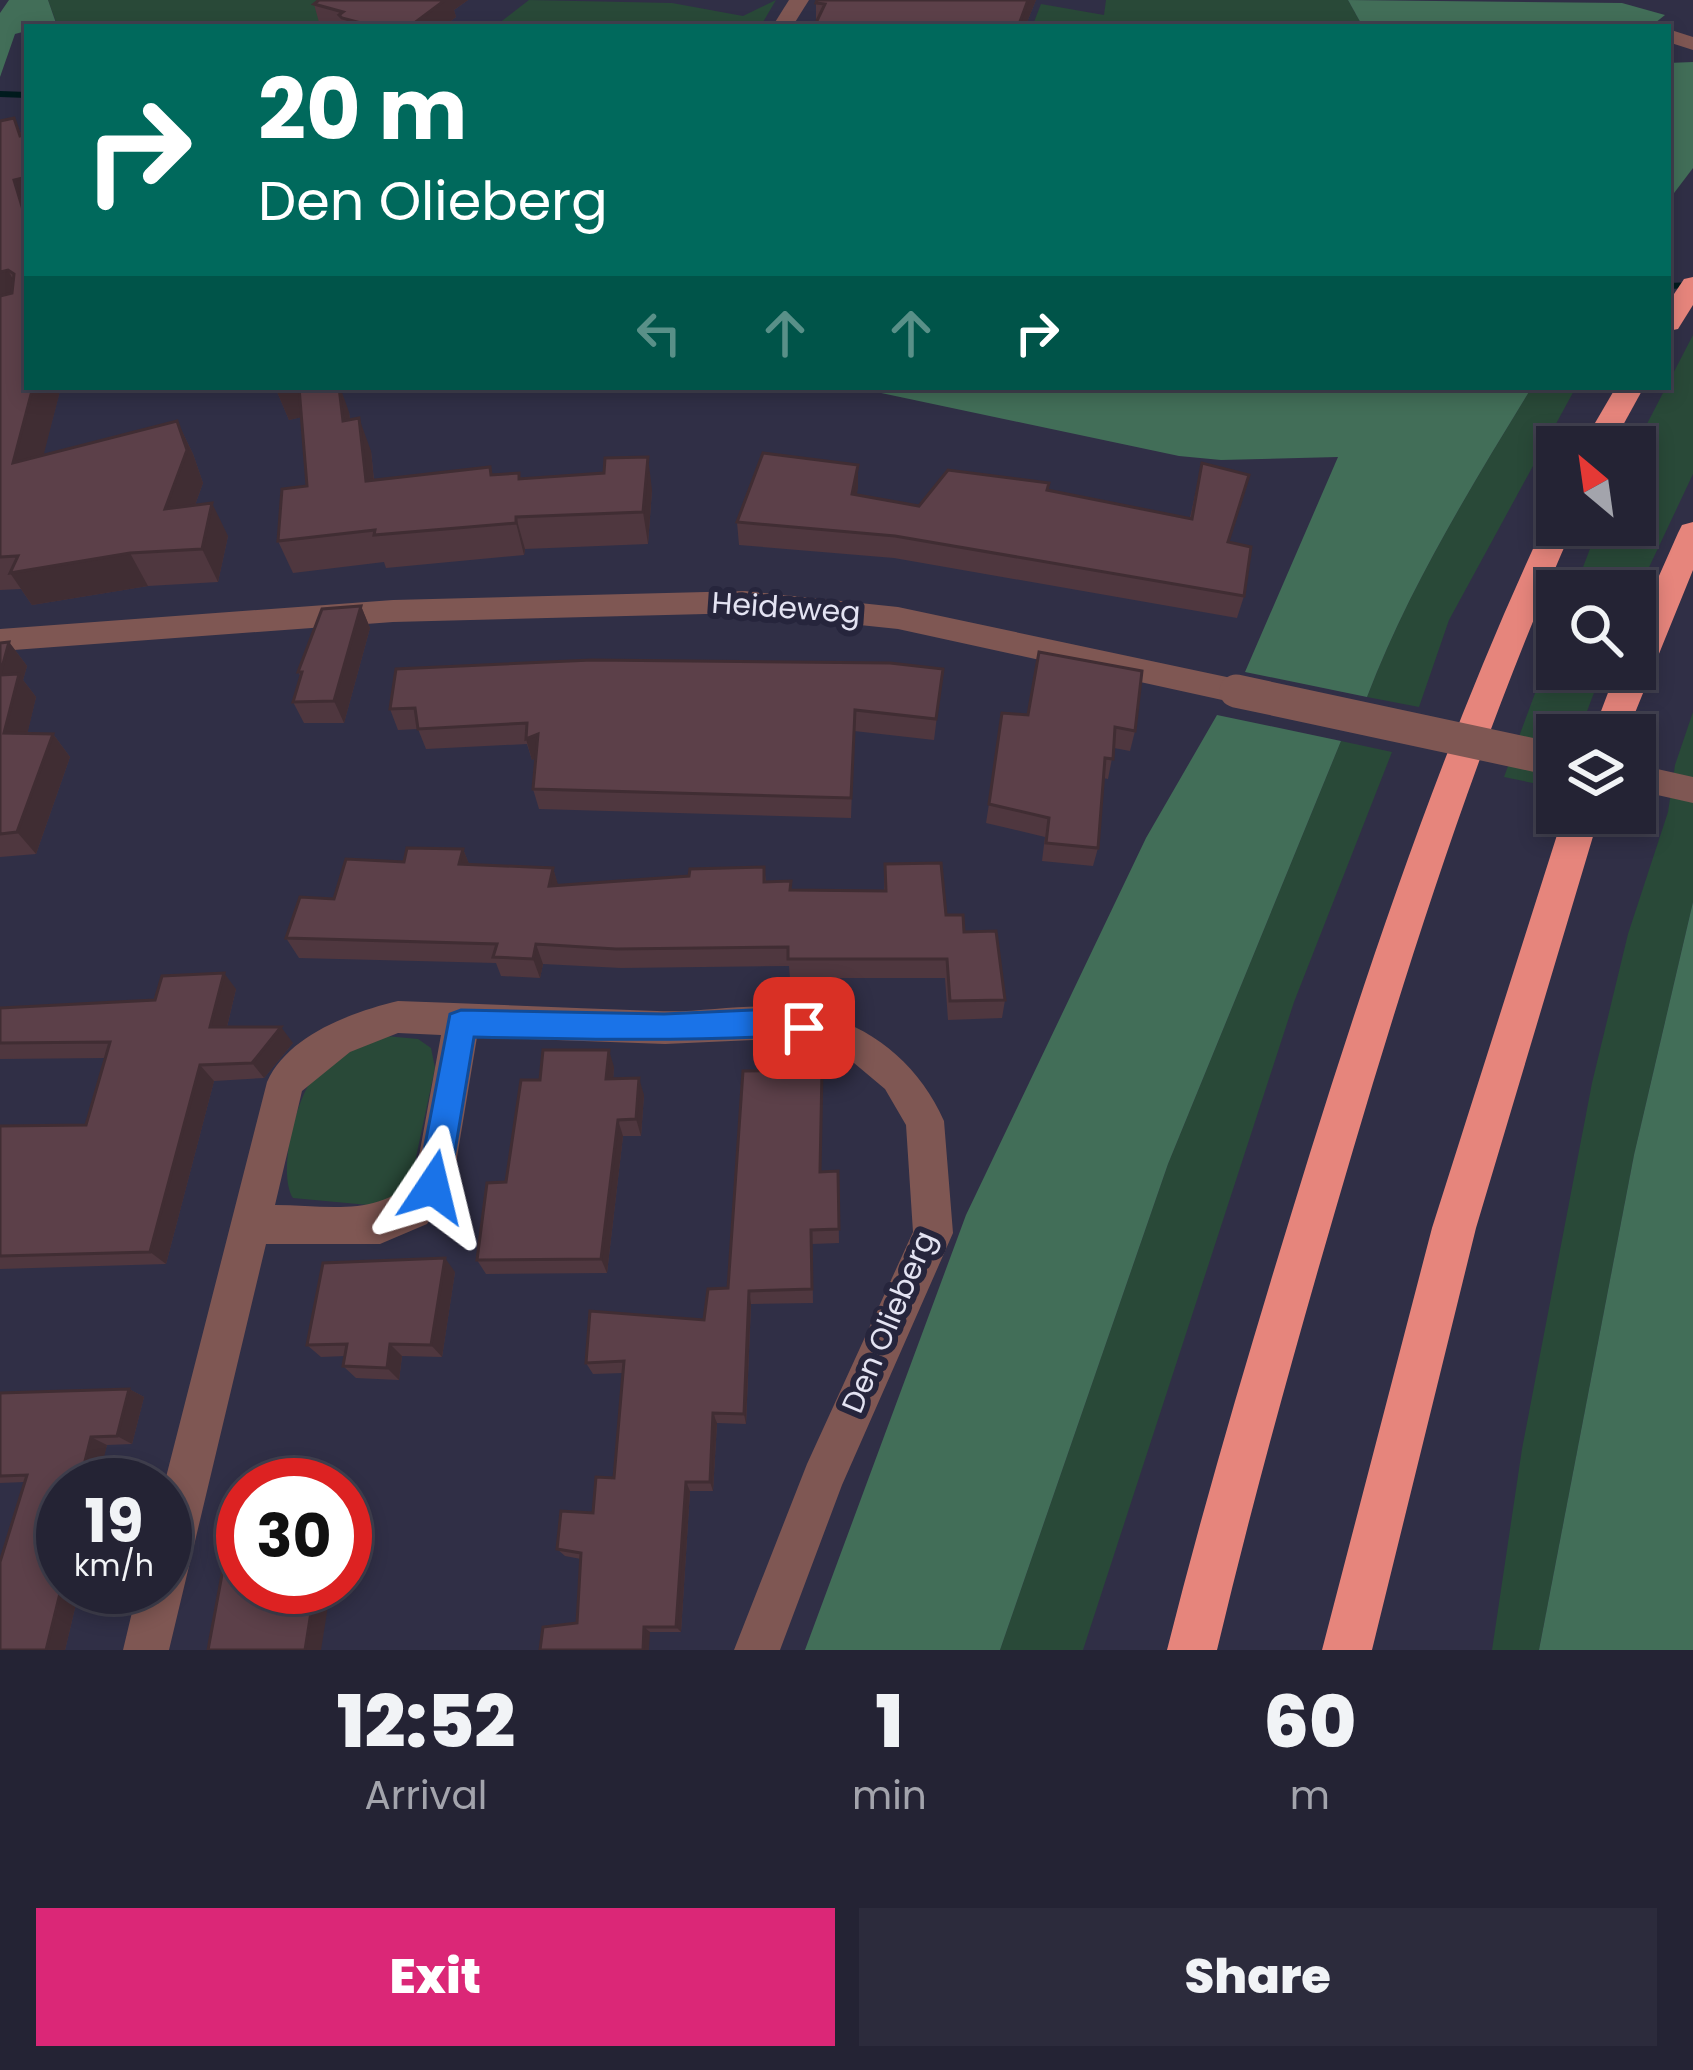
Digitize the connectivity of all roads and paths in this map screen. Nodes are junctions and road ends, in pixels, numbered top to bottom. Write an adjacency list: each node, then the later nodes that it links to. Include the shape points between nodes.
1 (1693, 285): 2 (highway)
2 (1671, 318)
3 (1628, 390): 4 (highway)
4 (1608, 426)
5 (1693, 533): 7 (highway)
6 (1549, 546): 19 (highway, via 1440,812 1375,1009)
7 (1656, 619)
8 (0, 640): 9 (street, Heideweg, bridge, via 416,610 745,602 898,618)
9 (1536, 755)
10 (1656, 782): 11 (street)
11 (1693, 790)
12 (1575, 834): 20 (highway, via 1454,1228)
13 (461, 1023): 14 (street, Den Olieberg, via 398,1017 360,1024 322,1046 286,1082); 14 (street, via 433,1187 413,1210 380,1225); 18 (street, Den Olieberg, via 778,1023 830,1033 898,1078 925,1120 933,1233 822,1479)
14 (249, 1224): 15 (street, Den Olieberg)
15 (192, 1459)
16 (155, 1614): 17 (street)
17 (146, 1650)
18 (758, 1650)
19 (1192, 1650)
20 (1348, 1650)

